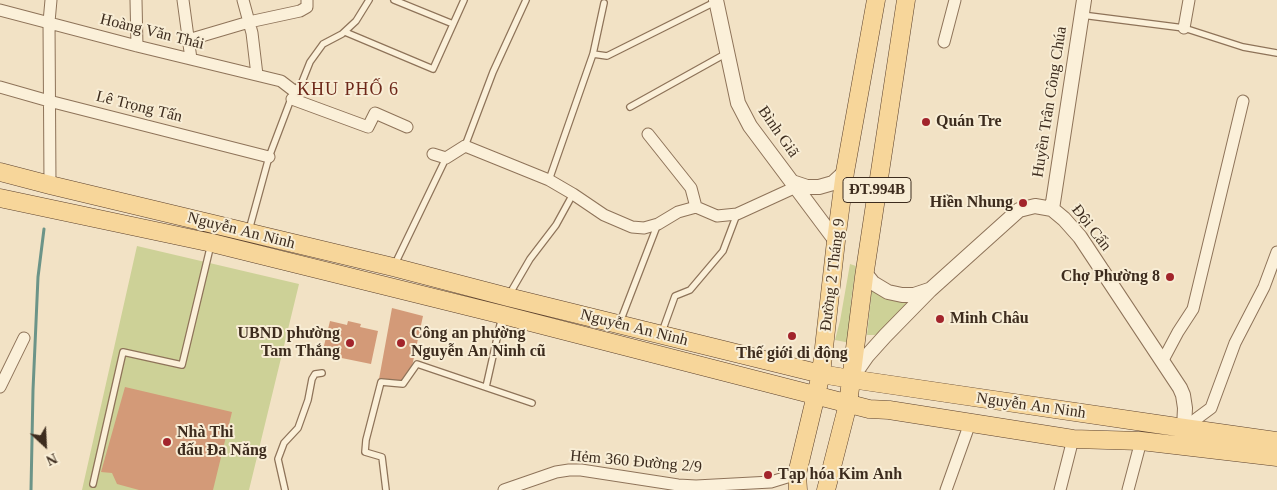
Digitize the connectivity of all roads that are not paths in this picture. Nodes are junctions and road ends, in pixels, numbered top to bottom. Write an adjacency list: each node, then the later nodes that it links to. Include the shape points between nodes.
1 (51, 0): 19 (street)
2 (136, 0): 26 (street)
3 (183, 0): 24 (street)
4 (243, 0): 20 (street)
5 (307, 0): 20 (street, via 307,7 300,10)
6 (369, 0): 23 (lane, via 356,21)
7 (394, 0): 21 (lane)
8 (464, 0): 21 (lane)
9 (526, 0): 39 (lane, via 493,72)
10 (716, 0): 27 (street, Bình Giã); 29 (lane, via 607,56)
11 (876, 0): 44 (main road, Đường 2 Tháng 9 / ĐT.994B)
12 (906, 0): 60 (main road, Đường 2 Tháng 9 / ĐT.994B)
13 (955, 0): 25 (street)
14 (1084, 0): 18 (street, Huyền Trân Công Chúa)
15 (1189, 0): 22 (street)
16 (604, 3): 29 (lane)
17 (0, 10): 19 (street, Hoàng Văn Thái)
18 (1082, 15): 22 (lane); 51 (street, Huyền Trân Công Chúa)
19 (48, 22): 26 (street, Hoàng Văn Thái); 34 (street)
20 (249, 22): 24 (street); 31 (street)
21 (453, 24): 23 (lane, via 433,69)
22 (1184, 28): 28 (lane, via 1243,47)
23 (344, 32): 33 (lane, via 323,44)
24 (188, 40): 30 (street)
25 (944, 42)
26 (137, 46): 30 (street, Hoàng Văn Thái)
27 (727, 53): 36 (lane); 46 (street, Bình Giã, via 738,103 750,126)
28 (1277, 53)
29 (593, 54): 45 (lane)
30 (191, 59): 31 (street, Hoàng Văn Thái)
31 (257, 75): 33 (street, Hoàng Văn Thái, via 282,81)
32 (0, 87): 34 (street, Lê Trọng Tấn)
33 (293, 95): 37 (street, Hoàng Văn Thái, via 368,127 375,113); 41 (lane)
34 (49, 101): 41 (street, Lê Trọng Tấn); 47 (street)
35 (1244, 101): 67 (street, via 1193,309)
36 (630, 107)
37 (407, 127)
38 (648, 134): 50 (street, via 692,188)
39 (465, 146): 42 (street); 45 (street)
40 (434, 154): 42 (street)
41 (270, 157): 55 (lane)
42 (446, 158): 59 (lane)
43 (0, 172): 47 (main road, Nguyễn An Ninh)
44 (845, 172): 46 (street, via 833,183 819,188); 56 (main road, Đường 2 Tháng 9 / ĐT.994B)
45 (549, 180): 48 (street)
46 (794, 184): 52 (street); 56 (street, Bình Giã)
47 (50, 185): 53 (main road, Nguyễn An Ninh)
48 (573, 194): 54 (street, via 604,215 632,227); 62 (lane)
49 (1, 201): 57 (main road, Nguyễn An Ninh)
50 (696, 207): 52 (street, via 716,216); 54 (street, via 678,212)
51 (1052, 208): 61 (street, Đội Cấn, via 1035,206 1019,210); 67 (street, Đội Cấn, via 1080,237)
52 (737, 214): 65 (lane, via 723,251 690,290 675,296)
53 (216, 224): 55 (main road, Nguyễn An Ninh); 57 (main road)
54 (658, 224): 64 (lane)
55 (249, 232): 59 (main road, Nguyễn An Ninh)
56 (836, 241): 69 (main road, Đường 2 Tháng 9 / ĐT.994B)
57 (212, 243): 63 (main road, Nguyễn An Ninh); 83 (lane, via 182,366 123,352)
58 (1277, 252): 77 (street, via 1264,287 1235,344 1211,408)
59 (393, 267): 62 (main road, Nguyễn An Ninh)
60 (865, 273): 61 (street, via 873,283 888,292 914,295); 70 (main road, Đường 2 Tháng 9 / ĐT.994B)
61 (930, 290): 70 (street, Đội Cấn, via 867,356)
62 (508, 298): 64 (main road, Nguyễn An Ninh)
63 (503, 315): 72 (lane); 73 (main road, Nguyễn An Ninh)
64 (619, 324): 65 (main road, Nguyễn An Ninh)
65 (661, 334): 69 (main road, Nguyễn An Ninh)
66 (24, 338): 71 (street)
67 (1162, 362): 77 (street, Đội Cấn, via 1183,394)
68 (322, 373): 86 (lane, via 315,374 312,379 298,428 284,443 278,459)
69 (821, 374): 70 (main road, Nguyễn An Ninh); 73 (main road, Đường 2 Tháng 9 / ĐT.994B)
70 (851, 379): 75 (main road, Đường 2 Tháng 9 / ĐT.994B); 77 (main road, Nguyễn An Ninh)
71 (0, 387)
72 (486, 388): 74 (lane); 87 (lane, via 417,364 403,384 381,382 366,440 366,452 382,457)
73 (817, 396): 75 (main road, Nguyễn An Ninh); 82 (main road, Đường 2 Tháng 9 / ĐT.994B)
74 (532, 403)
75 (848, 404): 76 (main road, Nguyễn An Ninh); 85 (main road, Đường 2 Tháng 9 / ĐT.994B)
76 (970, 423): 78 (main road, Nguyễn An Ninh); 89 (street)
77 (1182, 437): 79 (main road, Nguyễn An Ninh); 80 (main road, Nguyễn An Ninh); 81 (main road, Nguyễn An Ninh)
78 (1073, 440): 79 (main road, Nguyễn An Ninh); 90 (street)
79 (1141, 441): 91 (street)
80 (1277, 441)
81 (1277, 456)
82 (798, 483): 84 (street, Hẻm 360 Đường 2/9); 85 (main road)
83 (93, 484)
84 (704, 488): 88 (street, Hẻm 360 Đường 2/9, via 569,470)
85 (827, 489)
86 (285, 490)
87 (386, 490)
88 (504, 490)
89 (946, 490)
90 (1060, 490)
91 (1128, 490)

